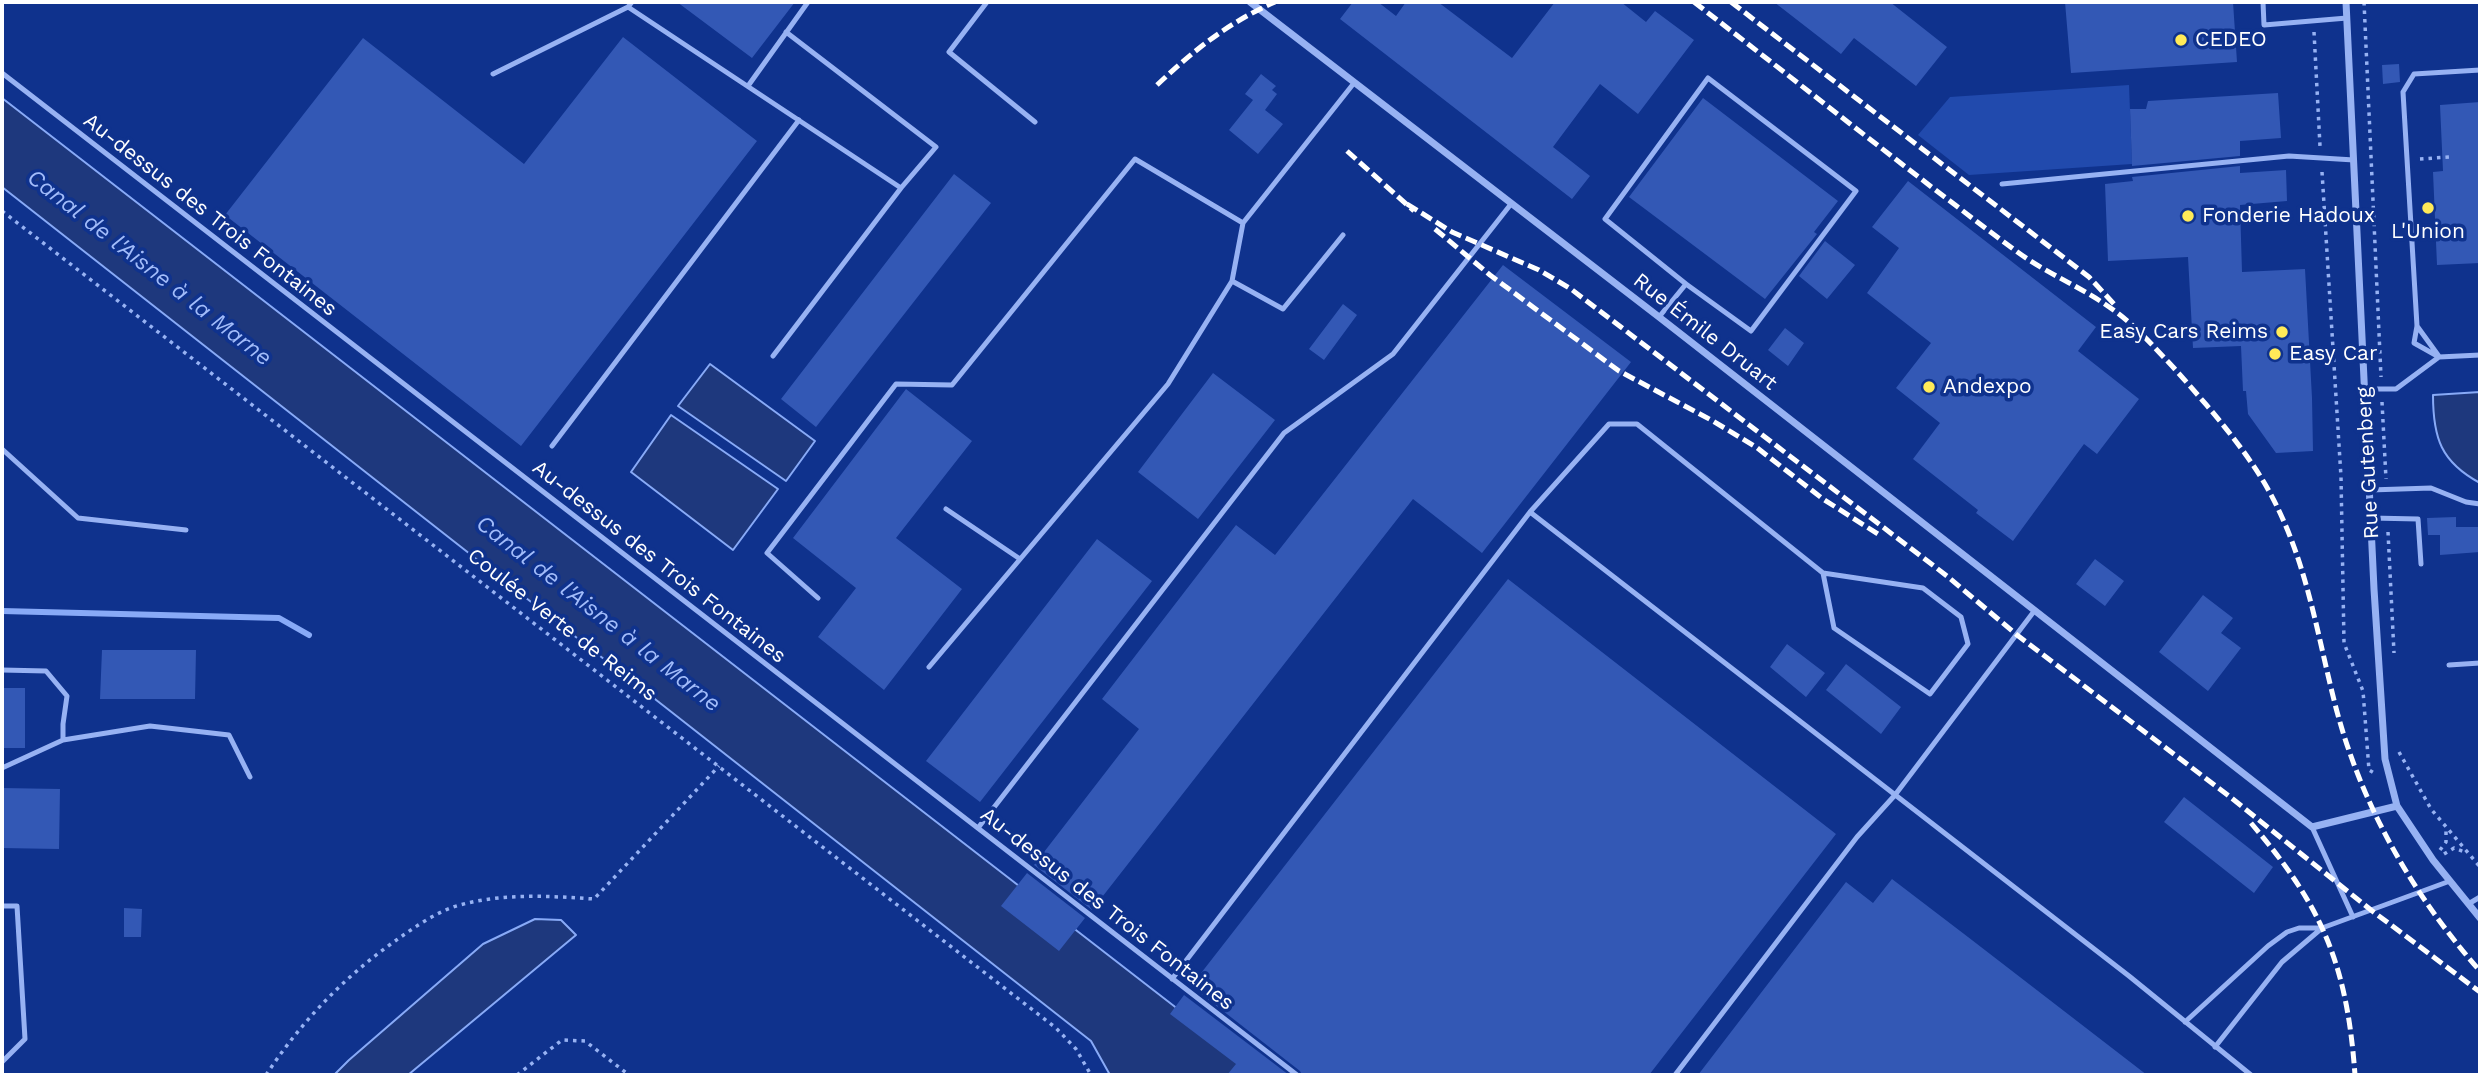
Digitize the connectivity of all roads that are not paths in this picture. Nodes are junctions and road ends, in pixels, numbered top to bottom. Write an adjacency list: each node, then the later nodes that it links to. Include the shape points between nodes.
1 (808, 2): 8 (lane)
2 (987, 2): 15 (lane, via 949,52)
3 (1250, 2): 12 (street, Rue Émile Druart)
4 (2263, 2): 7 (lane, via 2264,25)
5 (2346, 2): 7 (street, Rue Gutenberg)
6 (630, 4): 11 (lane); 13 (lane)
7 (2347, 18): 16 (street, Rue Gutenberg)
8 (786, 32): 13 (lane); 18 (lane, via 936,147)
9 (2480, 71): 25 (lane, via 2414,74 2403,92)
10 (2, 73): 53 (lane, Au-dessus des Trois Fontaines)
11 (493, 74)
12 (1354, 83): 19 (street, Rue Émile Druart); 20 (lane)
13 (748, 86): 14 (lane)
14 (799, 120): 18 (lane); 30 (lane)
15 (1035, 122)
16 (2354, 160): 17 (lane, via 2290,156); 29 (street, Rue Gutenberg)
17 (2002, 184)
18 (901, 188): 27 (lane)
19 (1511, 204): 24 (street, Rue Émile Druart); 53 (lane, via 1393,354 1284,433)
20 (1243, 223): 22 (lane); 41 (lane, via 1135,159 952,385 896,384 767,553)
21 (1343, 235): 22 (lane, via 1283,309)
22 (1232, 281): 38 (lane, via 1168,384)
23 (1686, 284): 23 (lane, via 1605,219 1708,78 1856,191 1751,331); 24 (lane)
24 (1659, 317): 42 (street, Rue Émile Druart)
25 (2417, 326): 28 (lane); 28 (lane, via 2414,343)
26 (2480, 355): 28 (lane)
27 (773, 356)
28 (2439, 357): 29 (lane, via 2396,389)
29 (2365, 390): 32 (street, Rue Gutenberg)
30 (552, 446)
31 (2, 449): 37 (lane, via 78,518)
32 (2370, 490): 33 (lane, via 2431,488); 36 (street, Rue Gutenberg)
33 (2480, 504)
34 (946, 509): 38 (lane)
35 (1530, 512): 40 (lane, via 1609,424 1637,424); 50 (lane); 62 (lane)
36 (2371, 518): 39 (lane, via 2418,519); 51 (street, Rue Gutenberg, via 2385,759)
37 (186, 530)
38 (1020, 559): 45 (lane)
39 (2421, 564)
40 (1823, 573): 40 (lane, via 1923,587 1961,617 1968,644 1930,694 1834,628)
41 (818, 598)
42 (2035, 611): 50 (lane); 52 (street, Rue Émile Druart)
43 (2480, 663): 44 (lane)
44 (2449, 665)
45 (929, 667)
46 (2, 670): 47 (lane, via 46,671 67,696)
47 (63, 740): 48 (lane); 49 (lane, via 150,726 229,735)
48 (2, 768)
49 (250, 777)
50 (1895, 795): 63 (lane); 67 (lane, via 1857,837)
51 (2397, 806): 52 (street); 54 (street)
52 (2312, 827): 59 (lane)
53 (978, 828): 62 (lane, Au-dessus des Trois Fontaines)
54 (2450, 881): 56 (street); 59 (lane)
55 (2480, 897): 56 (lane)
56 (2470, 903): 58 (street); 60 (street)
57 (2, 906): 65 (lane, via 17,906 25,1039)
58 (2480, 912)
59 (2353, 917): 61 (lane)
60 (2480, 918)
61 (2322, 928): 63 (lane, via 2287,932); 64 (lane, via 2282,962)
62 (1172, 979): 66 (lane, Au-dessus des Trois Fontaines)
63 (2185, 1022): 64 (lane)
64 (2215, 1047): 68 (lane)
65 (2, 1062)
66 (1297, 1075)
67 (1675, 1075)
68 (2251, 1075)

